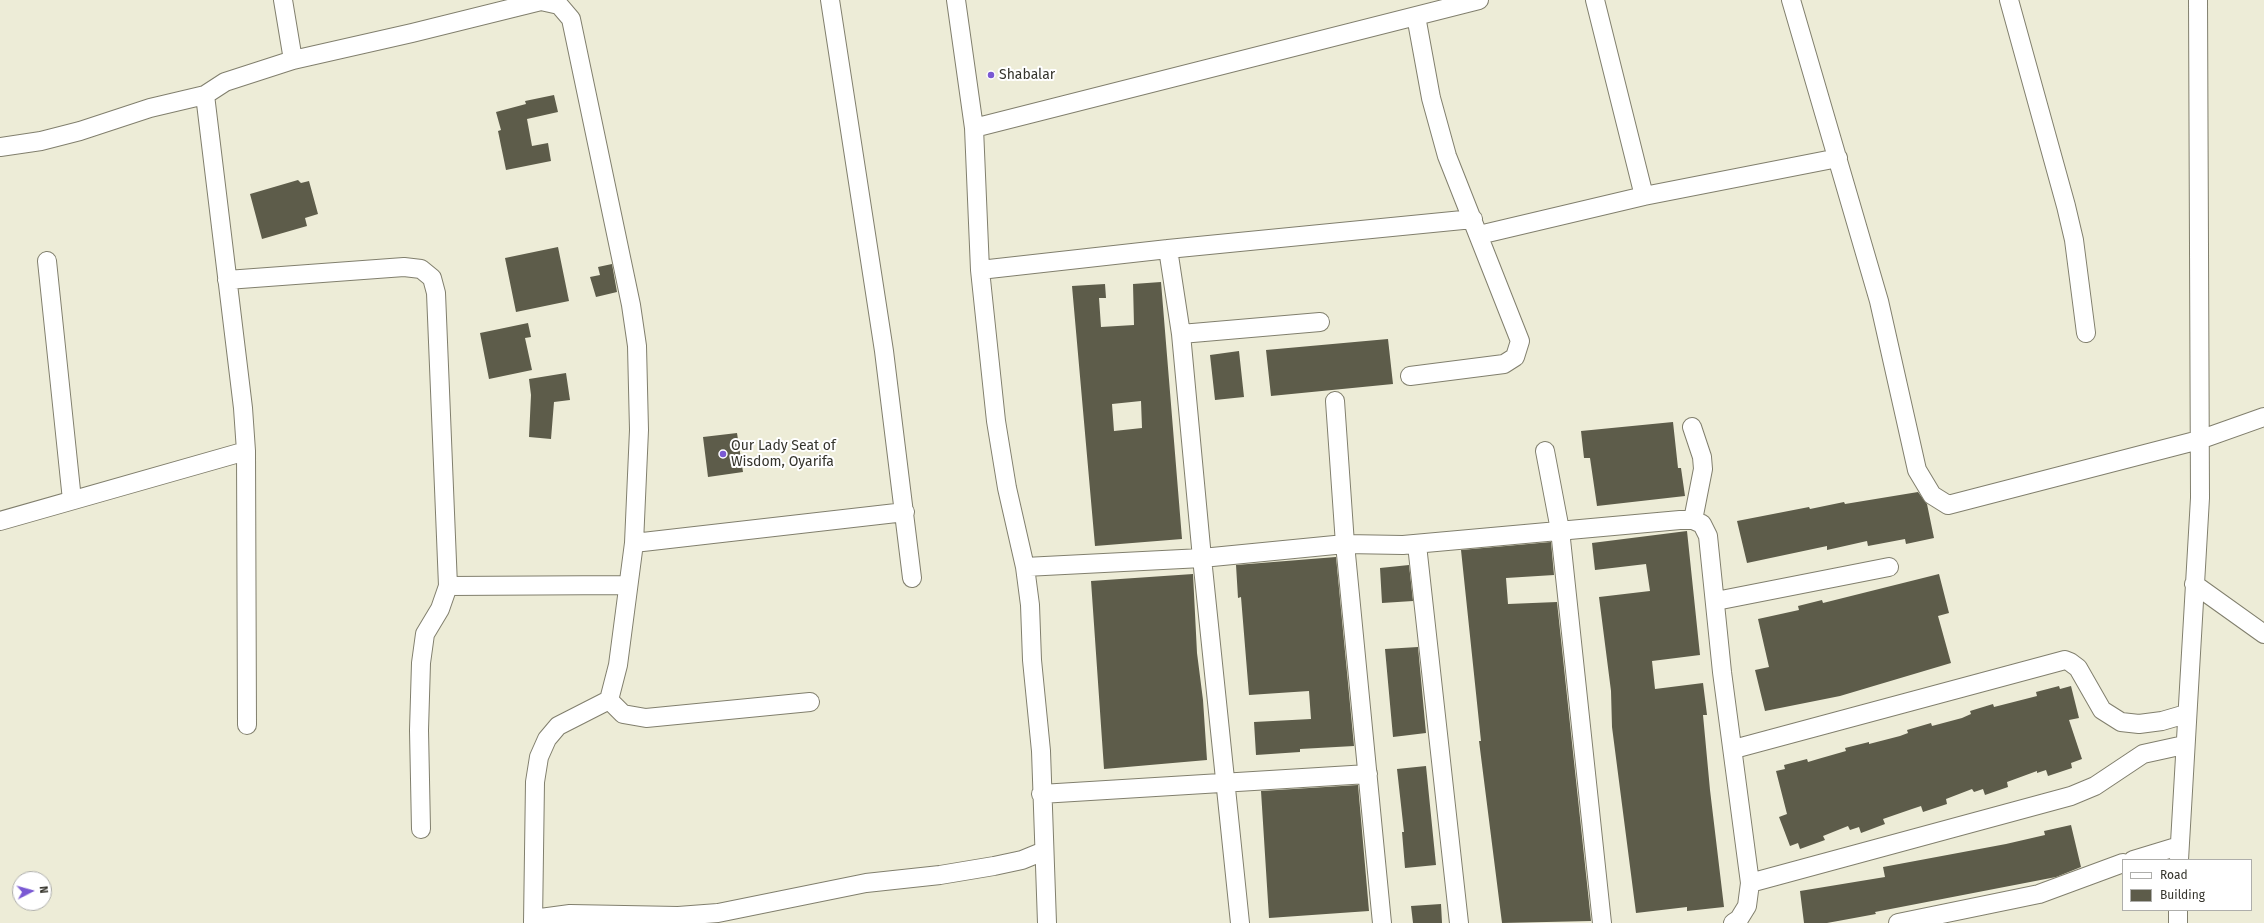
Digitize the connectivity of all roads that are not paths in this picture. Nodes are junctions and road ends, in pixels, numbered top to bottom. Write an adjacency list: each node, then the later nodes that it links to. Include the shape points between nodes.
1 (283, 0): 10 (street)
2 (830, 0): 32 (street, via 884,351)
3 (956, 0): 12 (street)
4 (1479, 0): 9 (street)
5 (1595, 0): 15 (street)
6 (1791, 0): 14 (street)
7 (2009, 0): 22 (street, via 2074,240)
8 (2198, 0): 28 (street)
9 (1416, 16): 12 (street); 16 (street, via 1431,98 1447,156)
10 (293, 60): 11 (street, via 225,82); 36 (street, via 541,1 559,5 571,19 631,305 637,346 639,430)
11 (205, 95): 13 (street, via 150,108 74,133); 20 (street)
12 (974, 128): 19 (street)
13 (0, 147)
14 (1838, 158): 15 (street); 28 (street, via 1879,301 1917,470 1932,495 1948,505)
15 (1644, 196): 16 (street)
16 (1476, 227): 17 (street); 24 (street, via 1520,341 1515,357 1504,364)
17 (1168, 249): 19 (street); 23 (street)
18 (47, 261): 31 (street)
19 (980, 270): 40 (street, via 996,421 1007,488)
20 (227, 280): 29 (street); 45 (street, via 404,267 421,269 432,278 436,293)
21 (1320, 322): 23 (street)
22 (2086, 333)
23 (1181, 334): 39 (street)
24 (1410, 376)
25 (1335, 401): 37 (street)
26 (2264, 417): 28 (street)
27 (1692, 427): 33 (street, via 1702,457 1703,470)
28 (2199, 440): 43 (street, via 2200,498)
29 (246, 451): 31 (street); 51 (street)
30 (1545, 451): 35 (street)
31 (72, 500): 34 (street)
32 (905, 512): 36 (street); 42 (street)
33 (1693, 520): 35 (street); 46 (street, via 1702,524 1708,536)
34 (0, 521)
35 (1560, 530): 38 (street); 70 (street)
36 (634, 543): 44 (street)
37 (1345, 544): 38 (street); 39 (street); 54 (street)
38 (1417, 544): 69 (street)
39 (1202, 558): 40 (street); 55 (street)
40 (1025, 567): 56 (street, via 1041,751)
41 (1889, 567): 46 (street)
42 (912, 578)
43 (2194, 584): 47 (street); 50 (street)
44 (628, 585): 45 (street); 48 (street, via 618,665)
45 (448, 586): 57 (street, via 440,609 426,634 421,663)
46 (1716, 601): 53 (street, via 1722,672)
47 (2264, 634)
48 (609, 700): 49 (street, via 624,714 646,718); 64 (street, via 558,726 547,739 539,757 535,782)
49 (810, 702)
50 (2186, 714): 52 (street); 53 (street, via 2139,724 2121,722 2102,710 2078,668 2065,660)
51 (247, 725)
52 (2184, 745): 59 (street); 62 (street, via 2143,754 2095,786 2071,796)
53 (1734, 749): 62 (street)
54 (1368, 774): 55 (street); 68 (street)
55 (1225, 783): 56 (street); 67 (street)
56 (1041, 794): 58 (street)
57 (421, 829)
58 (1044, 851): 64 (street, via 1022,860 994,866 866,883 718,913 678,916 570,914); 66 (street)
59 (2179, 853): 60 (street)
60 (2140, 859)
61 (2122, 863): 71 (street, via 2039,894)
62 (1750, 883): 65 (street, via 1748,906)
63 (2178, 911): 72 (street)
64 (533, 921)
65 (1736, 921)
66 (1047, 923)
67 (1240, 923)
68 (1382, 923)
69 (1459, 923)
70 (1602, 923)
71 (1898, 923)
72 (2178, 923)

